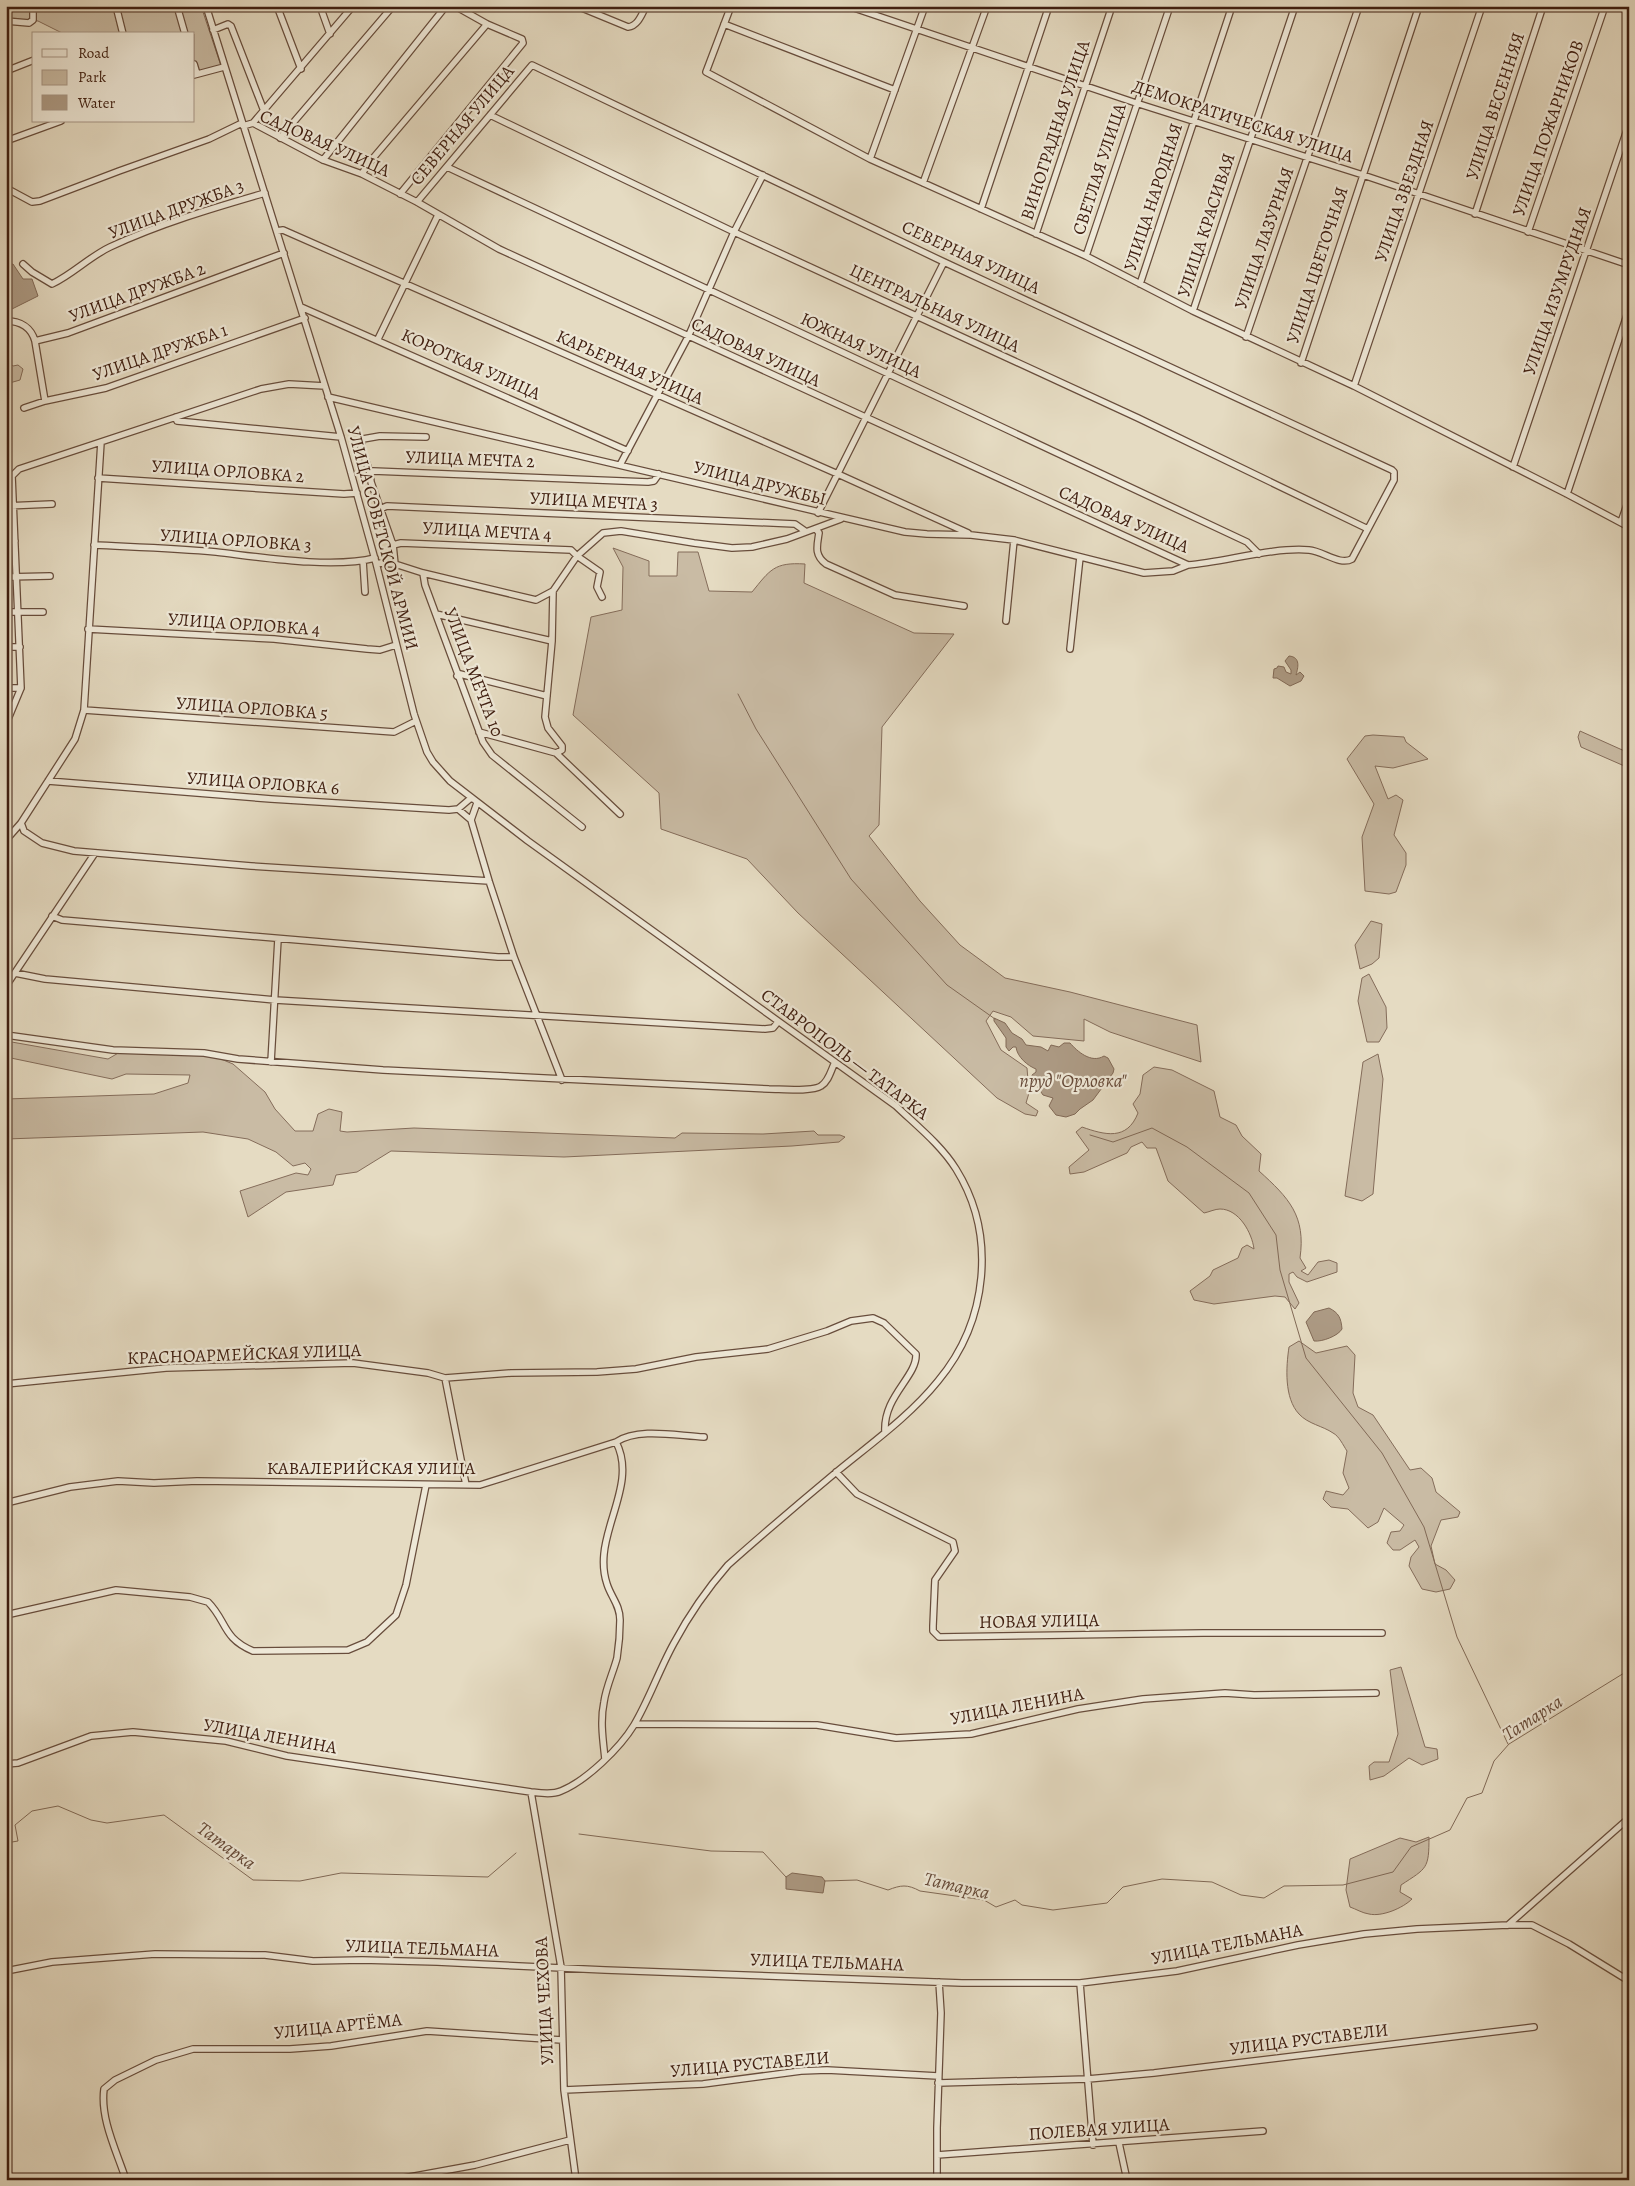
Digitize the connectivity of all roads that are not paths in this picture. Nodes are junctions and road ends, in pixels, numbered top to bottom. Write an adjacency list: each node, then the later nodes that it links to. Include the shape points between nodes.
1 (33, 6): 27 (street, via 33,20 28,23)
2 (116, 6): 32 (street)
3 (177, 6): 33 (street)
4 (206, 6): 31 (street, УЛИЦА СОВЕТСКОЙ АРМИИ)
5 (277, 6): 39 (street)
6 (320, 6): 34 (street)
7 (353, 6): 34 (street)
8 (393, 6): 52 (street)
9 (446, 6): 57 (street)
10 (455, 6): 28 (street)
11 (577, 6): 12 (street, via 628,28 634,26)
12 (646, 6)
13 (731, 6): 29 (street)
14 (848, 6): 30 (street, ДЕМОКРАТИЧЕСКАЯ УЛИЦА)
15 (925, 6): 30 (street)
16 (986, 6): 35 (street)
17 (1049, 6): 38 (street)
18 (1112, 6): 42 (street, ВИНОГРАДНАЯ УЛИЦА)
19 (1170, 6): 44 (street, СВЕТЛАЯ УЛИЦА)
20 (1232, 6): 47 (street, УЛИЦА НАРОДНАЯ)
21 (1295, 6): 53 (street, УЛИЦА КРАСИВАЯ)
22 (1358, 6): 55 (street, УЛИЦА ЛАЗУРНАЯ)
23 (1419, 6): 61 (street, УЛИЦА ЦВЕТОЧНАЯ)
24 (1482, 6): 66 (street, УЛИЦА ЗВЕЗДНАЯ)
25 (1543, 6): 69 (street, УЛИЦА ВЕСЕННЯЯ)
26 (1605, 6): 73 (street, УЛИЦА ПОЖАРНИКОВ)
27 (6, 21)
28 (487, 24): 59 (street); 65 (street, via 522,39 522,43)
29 (724, 24): 43 (street); 56 (street, via 706,72)
30 (916, 29): 35 (street, ДЕМОКРАТИЧЕСКАЯ УЛИЦА); 43 (street)
31 (213, 30): 37 (street, УЛИЦА СОВЕТСКОЙ АРМИИ); 45 (street, via 228,24 231,26)
32 (122, 32)
33 (184, 32)
34 (330, 34): 39 (street)
35 (973, 48): 38 (street, ДЕМОКРАТИЧЕСКАЯ УЛИЦА); 62 (street)
36 (32, 61): 40 (street)
37 (224, 67): 41 (street); 50 (street, УЛИЦА СОВЕТСКОЙ АРМИИ)
38 (1030, 67): 42 (street, ДЕМОКРАТИЧЕСКАЯ УЛИЦА); 68 (street)
39 (301, 69): 45 (street)
40 (6, 71)
41 (195, 74)
42 (1086, 86): 44 (street, ДЕМОКРАТИЧЕСКАЯ УЛИЦА); 74 (street, ВИНОГРАДНАЯ УЛИЦА)
43 (895, 90): 56 (street)
44 (1136, 103): 47 (street, ДЕМОКРАТИЧЕСКАЯ УЛИЦА); 77 (street, СВЕТЛАЯ УЛИЦА)
45 (264, 111): 49 (street)
46 (490, 115): 58 (street, СЕВЕРНАЯ УЛИЦА); 60 (street, СЕВЕРНАЯ УЛИЦА, via 532,65); 72 (street, ЦЕНТРАЛЬНАЯ УЛИЦА)
47 (1193, 121): 53 (street, ДЕМОКРАТИЧЕСКАЯ УЛИЦА); 82 (street, УЛИЦА НАРОДНАЯ)
48 (58, 122): 54 (street)
49 (253, 123): 50 (street, САДОВАЯ УЛИЦА); 52 (street, САДОВАЯ УЛИЦА)
50 (243, 124): 63 (street, САДОВАЯ УЛИЦА, via 40,201 32,202); 64 (street, УЛИЦА СОВЕТСКОЙ АРМИИ)
51 (1629, 124): 75 (street, УЛИЦА ИЗУМРУДНАЯ)
52 (280, 138): 57 (street, САДОВАЯ УЛИЦА)
53 (1250, 139): 55 (street, ДЕМОКРАТИЧЕСКАЯ УЛИЦА); 86 (street, УЛИЦА КРАСИВАЯ)
54 (6, 141)
55 (1307, 157): 61 (street, ДЕМОКРАТИЧЕСКАЯ УЛИЦА); 91 (street, УЛИЦА ЛАЗУРНАЯ)
56 (870, 159): 62 (street)
57 (323, 160): 59 (street, САДОВАЯ УЛИЦА)
58 (447, 167): 67 (street, СЕВЕРНАЯ УЛИЦА); 83 (street, ЮЖНАЯ УЛИЦА)
59 (362, 174): 65 (street, САДОВАЯ УЛИЦА)
60 (763, 175): 72 (street); 78 (street, СЕВЕРНАЯ УЛИЦА)
61 (1362, 175): 66 (street, ДЕМОКРАТИЧЕСКАЯ УЛИЦА); 94 (street, УЛИЦА ЦВЕТОЧНАЯ)
62 (923, 183): 68 (street)
63 (6, 188)
64 (265, 193): 71 (street, УЛИЦА СОВЕТСКОЙ АРМИИ); 79 (street, УЛИЦА ДРУЖБА 3, via 217,207 108,248 68,277 52,284)
65 (400, 194): 67 (street, САДОВАЯ УЛИЦА)
66 (1418, 195): 69 (street, ДЕМОКРАТИЧЕСКАЯ УЛИЦА); 97 (street, УЛИЦА ЗВЕЗДНАЯ)
67 (417, 202): 70 (street, САДОВАЯ УЛИЦА)
68 (981, 209): 74 (street)
69 (1475, 214): 73 (street, ДЕМОКРАТИЧЕСКАЯ УЛИЦА)
70 (438, 215): 81 (street); 90 (street, САДОВАЯ УЛИЦА, via 499,250)
71 (277, 231): 76 (street, УЛИЦА СОВЕТСКОЙ АРМИИ); 81 (street, КАРЬЕРНАЯ УЛИЦА, via 283,230)
72 (734, 232): 83 (street); 87 (street, ЦЕНТРАЛЬНАЯ УЛИЦА)
73 (1528, 232): 75 (street, ДЕМОКРАТИЧЕСКАЯ УЛИЦА)
74 (1036, 234): 77 (street)
75 (1587, 251): 80 (street, ДЕМОКРАТИЧЕСКАЯ УЛИЦА); 109 (street, УЛИЦА ИЗУМРУДНАЯ)
76 (284, 253): 84 (street, УЛИЦА СОВЕТСКОЙ АРМИИ); 93 (street, УЛИЦА ДРУЖБА 2, via 76,330)
77 (1086, 256): 82 (street)
78 (944, 262): 87 (street); 126 (street, СЕВЕРНАЯ УЛИЦА, via 1392,470 1394,480)
79 (23, 264)
80 (1629, 265)
81 (404, 284): 92 (street); 99 (street, КАРЬЕРНАЯ УЛИЦА)
82 (1140, 284): 86 (street)
83 (710, 290): 90 (street); 95 (street, ЮЖНАЯ УЛИЦА)
84 (302, 306): 88 (street, УЛИЦА СОВЕТСКОЙ АРМИИ); 92 (street, КОРОТКАЯ УЛИЦА)
85 (1629, 309): 115 (street)
86 (1193, 311): 91 (street)
87 (918, 317): 95 (street); 126 (street, ЦЕНТРАЛЬНАЯ УЛИЦА)
88 (305, 318): 96 (street, УЛИЦА СОВЕТСКОЙ АРМИИ); 100 (street, УЛИЦА ДРУЖБА 1, via 106,388)
89 (6, 321): 93 (street, via 16,321 27,327)
90 (688, 337): 99 (street); 103 (street, САДОВАЯ УЛИЦА)
91 (1246, 337): 94 (street)
92 (378, 339): 107 (street, КОРОТКАЯ УЛИЦА)
93 (35, 341): 100 (street)
94 (1301, 363): 97 (street)
95 (888, 374): 103 (street); 135 (street, ЮЖНАЯ УЛИЦА, via 1248,542)
96 (325, 386): 98 (street, УЛИЦА СОВЕТСКОЙ АРМИИ); 102 (street, via 289,384 261,389)
97 (1354, 386): 109 (street)
98 (328, 396): 104 (street, УЛИЦА СОВЕТСКОЙ АРМИИ); 108 (street, УЛИЦА ДРУЖБЫ)
99 (658, 396): 107 (street); 111 (street, КАРЬЕРНАЯ УЛИЦА)
100 (45, 401): 101 (street, УЛИЦА ДРУЖБА 1)
101 (24, 408)
102 (176, 417): 104 (street, via 178,421); 106 (street)
103 (864, 418): 111 (street); 141 (street, САДОВАЯ УЛИЦА)
104 (341, 437): 114 (street, УЛИЦА СОВЕТСКОЙ АРМИИ)
105 (426, 437): 110 (street, via 363,439 361,447)
106 (101, 442): 113 (street); 118 (street, via 19,469 12,476)
107 (628, 451): 108 (street)
108 (620, 465): 112 (street, УЛИЦА ДРУЖБЫ)
109 (1514, 467): 115 (street)
110 (370, 473): 112 (street, УЛИЦА МЕЧТА 2, via 377,470 648,482 654,481); 120 (street)
111 (837, 473): 121 (street); 128 (street, КАРЬЕРНАЯ УЛИЦА)
112 (659, 474): 121 (street, УЛИЦА ДРУЖБЫ)
113 (98, 478): 114 (street, УЛИЦА ОРЛОВКА 2); 132 (street)
114 (357, 493): 139 (street, УЛИЦА СОВЕТСКОЙ АРМИИ)
115 (1568, 494): 123 (street)
116 (1629, 498): 123 (street)
117 (52, 504): 118 (street)
118 (14, 505): 119 (street); 130 (street)
119 (6, 506)
120 (380, 508): 127 (street, УЛИЦА МЕЧТА 3, via 795,524); 133 (street)
121 (818, 513): 122 (street, УЛИЦА ДРУЖБЫ)
122 (842, 518): 125 (street); 128 (street, УЛИЦА ДРУЖБЫ, via 927,534)
123 (1621, 522): 124 (street)
124 (1629, 527)
125 (816, 529): 127 (street); 149 (street, via 819,533 816,553 826,564 895,595)
126 (1368, 529): 134 (street, СЕВЕРНАЯ УЛИЦА, via 1347,562 1308,550)
127 (805, 531): 136 (street, via 770,544 732,548 621,531 603,533)
128 (971, 534): 129 (street, УЛИЦА ДРУЖБЫ)
129 (1014, 540): 137 (street, УЛИЦА ДРУЖБЫ); 154 (street)
130 (14, 541): 131 (street); 143 (street)
131 (6, 542)
132 (94, 545): 138 (street, УЛИЦА ОРЛОВКА 3, via 305,561); 155 (street)
133 (393, 545): 136 (street, УЛИЦА МЕЧТА 4, via 401,542 571,550); 140 (street)
134 (1269, 553): 135 (street, САДОВАЯ УЛИЦА)
135 (1259, 554): 141 (street, САДОВАЯ УЛИЦА)
136 (577, 556): 146 (street); 148 (street, УЛИЦА МЕЧТА 4, via 600,572 597,587)
137 (1080, 557): 141 (street, УЛИЦА ДРУЖБЫ, via 1144,573 1173,571); 160 (street)
138 (363, 561): 139 (street, УЛИЦА ОРЛОВКА 3); 147 (street)
139 (375, 561): 140 (street, УЛИЦА ОРЛОВКА 3); 157 (street, УЛИЦА СОВЕТСКОЙ АРМИИ)
140 (395, 564): 142 (street, УЛИЦА ОРЛОВКА 3)
141 (1188, 566)
142 (423, 573): 146 (street, УЛИЦА ОРЛОВКА 3, via 536,600); 153 (street, УЛИЦА МЕЧТА 10)
143 (16, 576): 144 (street); 145 (street); 151 (street)
144 (50, 576)
145 (6, 577)
146 (553, 591): 156 (street)
147 (366, 592)
148 (602, 597)
149 (964, 606)
150 (6, 612): 151 (street)
151 (18, 612): 152 (street); 158 (street)
152 (43, 612)
153 (436, 614): 156 (street); 161 (street, УЛИЦА МЕЧТА 10)
154 (1006, 620)
155 (88, 628): 157 (street, УЛИЦА ОРЛОВКА 4, via 274,639 374,649); 165 (street)
156 (552, 641): 164 (street)
157 (396, 645): 166 (street, УЛИЦА СОВЕТСКОЙ АРМИИ)
158 (20, 646): 159 (street); 163 (street)
159 (6, 647)
160 (1070, 649)
161 (457, 676): 164 (street, via 483,679); 168 (street, УЛИЦА МЕЧТА 10)
162 (6, 688): 163 (street)
163 (21, 688): 167 (street)
164 (547, 696): 169 (street, via 546,724 562,746 562,750)
165 (84, 710): 166 (street, УЛИЦА ОРЛОВКА 5, via 394,732); 170 (street, via 75,739)
166 (416, 721): 171 (street, УЛИЦА СОВЕТСКОЙ АРМИИ, via 433,762)
167 (6, 724)
168 (479, 732): 169 (street); 177 (street, УЛИЦА МЕЧТА 10, via 492,754)
169 (556, 753): 174 (street)
170 (48, 781): 173 (street, УЛИЦА ОРЛОВКА 6, via 271,799); 176 (street)
171 (470, 798): 172 (street, УЛИЦА СОВЕТСКОЙ АРМИИ); 173 (street)
172 (478, 803): 175 (street); 184 (street, УЛИЦА СОВЕТСКОЙ АРМИИ)
173 (458, 809): 175 (street)
174 (620, 814)
175 (471, 820): 180 (street)
176 (21, 824): 178 (street); 179 (street, via 24,831 42,843)
177 (582, 828)
178 (6, 840)
179 (95, 853): 180 (street); 181 (street)
180 (489, 881): 183 (street)
181 (52, 916): 182 (street, via 62,920); 185 (street)
182 (278, 939): 183 (street); 187 (street)
183 (514, 957): 188 (street)
184 (694, 960): 189 (street, СТАВРОПОЛЬ — ТАТАРКА)
185 (15, 973): 186 (street); 187 (street, via 45,979)
186 (6, 986)
187 (275, 1000): 188 (street); 191 (street)
188 (536, 1016): 189 (street, via 765,1030); 193 (street)
189 (778, 1022): 192 (street, СТАВРОПОЛЬ — ТАТАРКА)
190 (6, 1036): 191 (street, via 113,1050 204,1053)
191 (271, 1062): 193 (street)
192 (835, 1062): 193 (street, via 828,1079 813,1089); 196 (street, СТАВРОПОЛЬ — ТАТАРКА, via 896,1106 932,1139 956,1169 976,1208 981,1235 983,1265 980,1292 961,1346 924,1397)
193 (562, 1080)
194 (445, 1378): 195 (street, КРАСНОАРМЕЙСКАЯ УЛИЦА, via 353,1363 166,1368); 196 (street, КРАСНОАРМЕЙСКАЯ УЛИЦА, via 636,1369 696,1357 768,1349 851,1321 878,1319 916,1354 915,1364 889,1403); 201 (street)
195 (6, 1384)
196 (885, 1432): 199 (street, СТАВРОПОЛЬ — ТАТАРКА)
197 (704, 1437): 198 (street, КАВАЛЕРИЙСКАЯ УЛИЦА, via 639,1435)
198 (616, 1442): 201 (street, КАВАЛЕРИЙСКАЯ УЛИЦА, via 493,1482); 207 (street, via 622,1461 621,1490 604,1563 607,1586 617,1603 620,1617 617,1658 602,1718)
199 (836, 1472): 204 (street, НОВАЯ УЛИЦА, via 857,1494 953,1542 956,1551 935,1580 933,1631 940,1637); 206 (street, УЛИЦА ЛЕНИНА, via 740,1554 718,1577 673,1644)
200 (426, 1485): 201 (street, КАВАЛЕРИЙСКАЯ УЛИЦА); 202 (street, КАВАЛЕРИЙСКАЯ УЛИЦА, via 118,1481 70,1487); 203 (street, via 406,1585 396,1615 367,1642 348,1650 253,1651 233,1640 208,1602 190,1597 116,1590)
201 (466, 1485)
202 (6, 1504)
203 (6, 1615)
204 (1382, 1633)
205 (1376, 1692): 206 (street, УЛИЦА ЛЕНИНА, via 1225,1693 1142,1699 1107,1703 971,1734 948,1736 896,1738 816,1725)
206 (635, 1724): 207 (street, УЛИЦА ЛЕНИНА, via 623,1742)
207 (605, 1759): 209 (street, УЛИЦА ЛЕНИНА, via 560,1792)
208 (6, 1764): 209 (street, УЛИЦА ЛЕНИНА, via 91,1736 133,1732 226,1741 287,1756)
209 (531, 1792): 212 (street, УЛИЦА ЧЕХОВА)
210 (1629, 1818): 211 (street)
211 (1508, 1925): 215 (street, УЛИЦА ТЕЛЬМАНА, via 1532,1925 1570,1944); 216 (street, УЛИЦА ТЕЛЬМАНА, via 1364,1934 1177,1971)
212 (561, 1967): 213 (street, УЛИЦА ТЕЛЬМАНА, via 156,1954 52,1962); 214 (street, УЛИЦА ТЕЛЬМАНА); 218 (street, УЛИЦА ЧЕХОВА)
213 (6, 1971)
214 (939, 1982): 216 (street, УЛИЦА ТЕЛЬМАНА); 219 (street)
215 (1629, 1982)
216 (1080, 1983): 220 (street)
217 (1534, 2027): 220 (street, УЛИЦА РУСТАВЕЛИ)
218 (562, 2040): 221 (street, УЛИЦА ЧЕХОВА); 227 (street, УЛИЦА АРТЁМА, via 427,2030 331,2046 193,2049 170,2055 114,2080 104,2090 110,2132)
219 (938, 2079): 220 (street, УЛИЦА РУСТАВЕЛИ); 221 (street, УЛИЦА РУСТАВЕЛИ, via 828,2070 703,2084); 226 (street)
220 (1088, 2079): 225 (street)
221 (564, 2090): 223 (street, УЛИЦА ЧЕХОВА)
222 (1263, 2131): 224 (street, ПОЛЕВАЯ УЛИЦА)
223 (570, 2140): 228 (street, via 475,2165); 229 (street, УЛИЦА ЧЕХОВА)
224 (1119, 2143): 225 (street, ПОЛЕВАЯ УЛИЦА); 231 (street)
225 (1093, 2145): 226 (street, ПОЛЕВАЯ УЛИЦА)
226 (937, 2155): 230 (street)
227 (126, 2180)
228 (393, 2180)
229 (576, 2180)
230 (937, 2180)
231 (1127, 2180)

